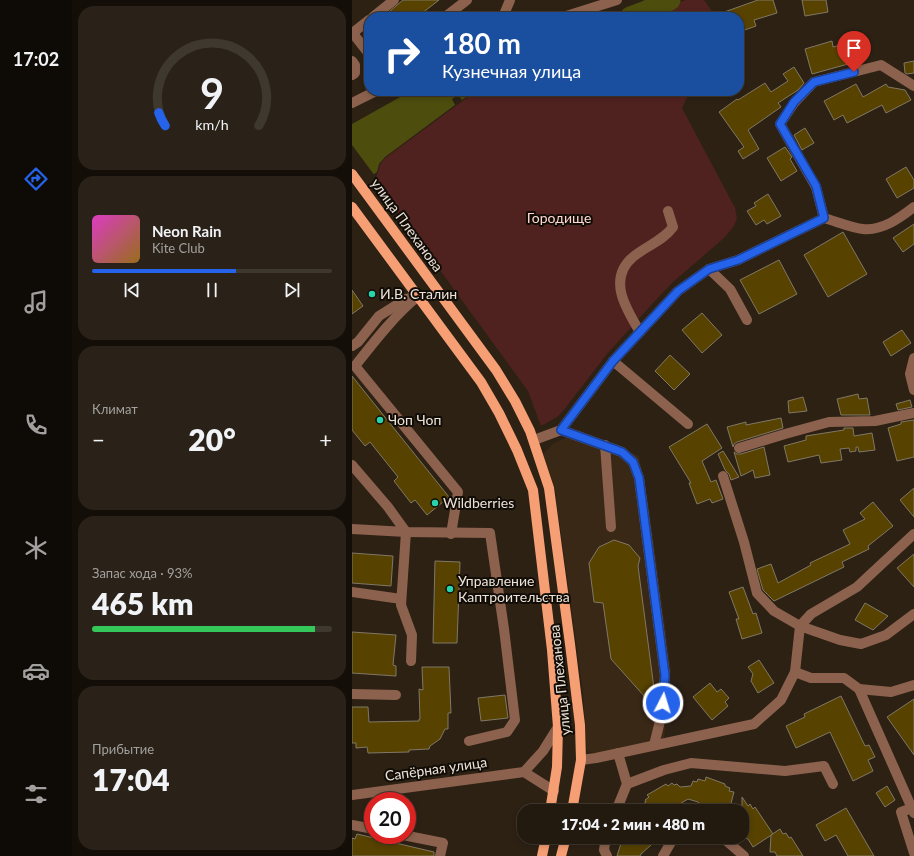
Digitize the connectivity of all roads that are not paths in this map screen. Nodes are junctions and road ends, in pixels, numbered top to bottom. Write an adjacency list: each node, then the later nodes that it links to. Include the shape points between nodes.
1 (394, 0): 5 (street)
2 (467, 0): 6 (street)
3 (510, 0): 7 (street)
4 (611, 1): 8 (street)
5 (379, 12)
6 (451, 12)
7 (505, 12)
8 (577, 12)
9 (364, 24): 10 (street, via 355,31 355,36)
10 (364, 48)
11 (352, 62): 12 (street, via 355,65 355,73)
12 (352, 75)
13 (914, 86): 20 (street, via 881,65 814,82 794,102 780,124 816,186)
14 (366, 96): 15 (street)
15 (352, 103)
16 (352, 174): 33 (main road, улица Плеханова, via 496,370)
17 (914, 207): 20 (street, via 899,219 882,226 864,229)
18 (354, 210): 22 (main road, улица Плеханова)
19 (668, 211): 24 (street, via 673,227 668,234 632,257 622,271 619,289 628,313)
20 (824, 218): 21 (street, via 738,260)
21 (709, 269): 23 (street, via 730,289); 24 (street, via 678,291)
22 (417, 297): 25 (street, via 406,299 379,316); 28 (street); 53 (main road, улица Плеханова, via 481,382 517,450 533,490 552,650)
23 (747, 320)
24 (640, 332): 27 (street)
25 (352, 346)
26 (914, 358): 29 (street, via 910,374)
27 (613, 361): 31 (street); 32 (street)
28 (353, 366): 41 (street, via 458,492)
29 (914, 390)
30 (914, 413): 35 (street, via 875,421 829,422)
31 (688, 424)
32 (561, 430): 33 (street); 34 (street)
33 (534, 440): 57 (main road, улица Плеханова, via 549,488 578,711)
34 (604, 445): 38 (street); 55 (street, via 622,452 633,462 639,478 665,675 662,717)
35 (739, 448)
36 (352, 465): 40 (street)
37 (722, 476): 46 (street, via 744,542 757,593 774,611)
38 (611, 528)
39 (352, 529): 40 (street)
40 (406, 532): 41 (street); 44 (street)
41 (451, 534): 54 (street, via 490,533 516,720 507,732)
42 (914, 534): 46 (street, via 857,587 811,614)
43 (352, 592): 44 (street)
44 (401, 599): 47 (street, via 412,635)
45 (914, 614): 46 (street, via 886,635 861,644 840,640)
46 (800, 626): 48 (street)
47 (411, 661)
48 (795, 672): 50 (street, via 811,678 844,678); 55 (street, via 781,700 754,724)
49 (914, 685): 50 (street, via 891,692)
50 (859, 689): 66 (street)
51 (352, 694): 52 (street)
52 (396, 696)
53 (558, 727): 58 (street, via 543,751); 61 (main road, улица Плеханова)
54 (469, 741)
55 (654, 745): 56 (street)
56 (618, 753): 57 (street); 59 (street)
57 (581, 760): 64 (main road, улица Плеханова)
58 (524, 772): 61 (street); 62 (street, Сапёрная улица)
59 (627, 784): 60 (street, via 691,763 785,771 824,766); 65 (street)
60 (833, 784)
61 (554, 791): 63 (main road, улица Плеханова)
62 (352, 795)
63 (551, 804)
64 (573, 804)
65 (619, 804)
66 (913, 810): 75 (street, via 901,812)
67 (352, 825): 68 (street)
68 (364, 827)
69 (416, 838): 76 (street, via 443,843)
70 (545, 844): 77 (main road)
71 (564, 844): 78 (main road)
72 (605, 844): 79 (street)
73 (670, 844): 80 (street)
74 (730, 844): 81 (street)
75 (914, 853)
76 (440, 856)
77 (542, 856)
78 (561, 856)
79 (607, 856)
80 (663, 856)
81 (744, 856)

